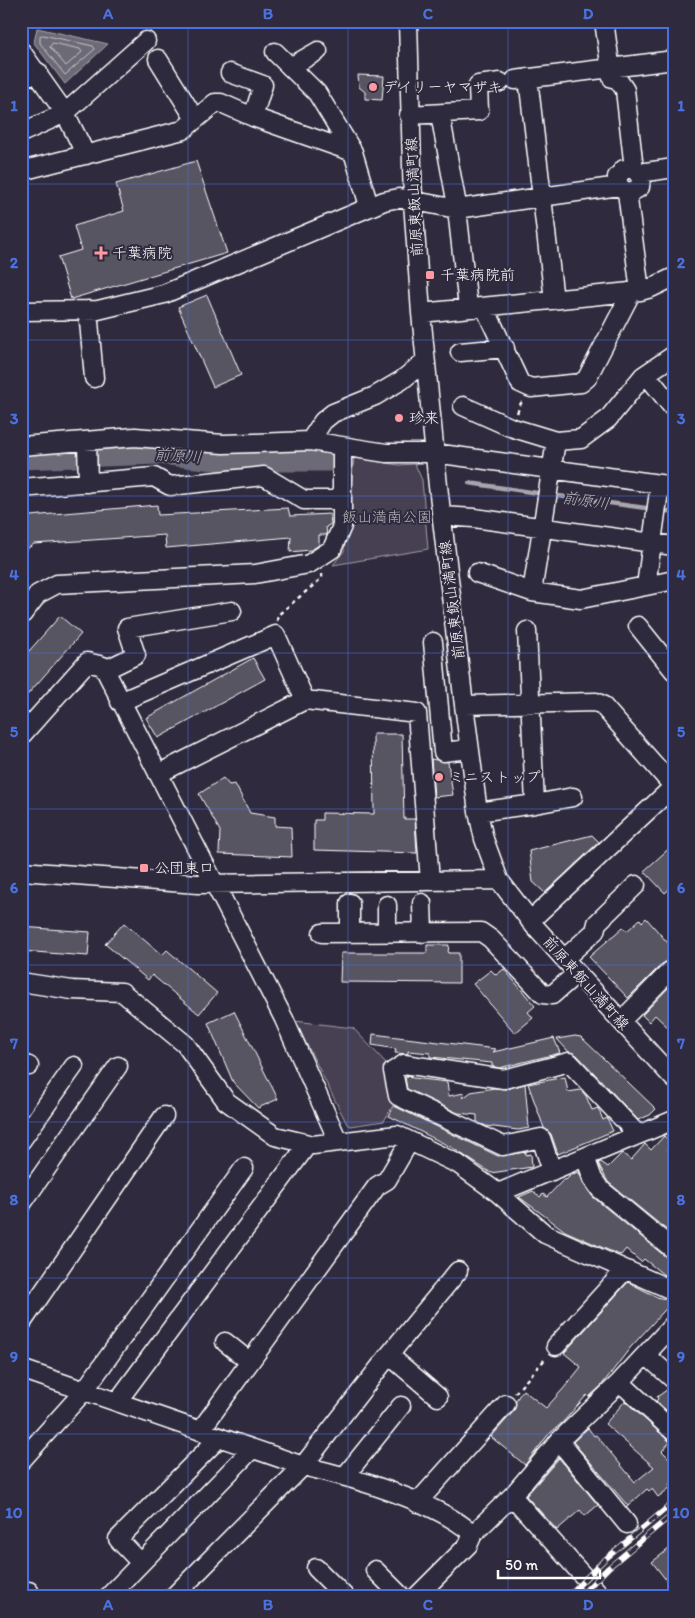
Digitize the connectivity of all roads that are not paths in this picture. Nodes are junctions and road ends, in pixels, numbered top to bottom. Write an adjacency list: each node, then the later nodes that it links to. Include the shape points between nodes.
1 (408, 21): 17 (street, 前原東飯山満町線)
2 (604, 21): 10 (street)
3 (146, 41): 15 (street)
4 (21, 50): 11 (street)
5 (318, 51): 9 (street)
6 (275, 52): 9 (street)
7 (158, 59): 19 (street)
8 (674, 60): 10 (street)
9 (290, 67): 21 (street, via 317,93)
10 (610, 68): 14 (street); 26 (street)
11 (38, 72): 13 (street); 15 (street)
12 (230, 73): 18 (street, via 263,86)
13 (21, 78)
14 (514, 80): 16 (street, via 478,85 479,111); 27 (street)
15 (65, 113): 20 (street); 22 (street)
16 (440, 114): 17 (street); 29 (street)
17 (409, 115): 28 (street, 前原東飯山満町線)
18 (253, 117): 19 (street, via 216,103); 21 (street)
19 (196, 119): 22 (street, via 182,130)
20 (21, 133)
21 (353, 152): 30 (street)
22 (86, 154): 24 (street)
23 (674, 168): 26 (street)
24 (21, 172)
25 (674, 178): 26 (street)
26 (630, 180): 27 (street); 33 (street)
27 (541, 192): 29 (street); 34 (street)
28 (413, 202): 29 (street); 30 (street, via 399,198); 38 (street, 前原東飯山満町線)
29 (456, 204): 35 (street)
30 (369, 206): 36 (street, via 164,294)
31 (674, 277): 33 (street)
32 (674, 289): 33 (street)
33 (640, 290): 34 (street); 39 (street, via 629,297 587,378 581,383 536,388 520,383)
34 (554, 300): 35 (street)
35 (477, 307): 38 (street); 39 (street)
36 (88, 310): 37 (street); 44 (street)
37 (21, 311)
38 (421, 313): 42 (street, 前原東飯山満町線)
39 (506, 348): 40 (street)
40 (460, 352)
41 (674, 355): 43 (street)
42 (425, 360): 47 (street, via 389,388 323,421); 52 (street, 前原東飯山満町線)
43 (646, 374): 46 (street); 48 (street, via 608,419 581,439)
44 (94, 378)
45 (463, 406): 48 (street, via 510,427)
46 (674, 408)
47 (310, 441): 49 (street, via 223,444 135,437); 51 (street)
48 (556, 441): 53 (street)
49 (87, 442): 50 (street); 54 (street)
50 (21, 446)
51 (342, 447): 52 (street, via 386,453); 57 (street)
52 (434, 453): 53 (street); 58 (street, 前原東飯山満町線)
53 (551, 470): 55 (street); 59 (street)
54 (88, 483): 56 (street); 57 (street, via 154,477 170,486 264,476 304,500)
55 (667, 485): 60 (street)
56 (21, 488)
57 (342, 500): 67 (street, via 342,526 332,549 308,564 255,574 58,584 38,594)
58 (442, 516): 59 (street); 76 (street, 前原東飯山満町線)
59 (542, 527): 60 (street); 65 (street)
60 (652, 542): 61 (street); 64 (street)
61 (674, 546)
62 (477, 573): 65 (street)
63 (674, 580): 64 (street)
64 (646, 586): 65 (street, via 581,599)
65 (532, 592)
66 (232, 611): 71 (street, via 128,628 136,655)
67 (21, 616)
68 (638, 626): 72 (street)
69 (527, 631): 75 (street)
70 (433, 642): 78 (street, via 443,752)
71 (105, 670): 74 (street); 77 (street, via 103,666 87,662)
72 (674, 671)
73 (305, 700): 74 (street, via 276,635); 79 (street); 86 (street, via 418,713)
74 (120, 702): 79 (street)
75 (532, 702): 76 (street); 80 (street, via 596,702 602,705); 82 (street)
76 (464, 705): 78 (street, 前原東飯山満町線)
77 (21, 736)
78 (469, 749): 83 (street, 前原東飯山満町線)
79 (158, 774): 87 (street)
80 (674, 787): 92 (street)
81 (573, 797): 82 (street)
82 (535, 804): 83 (street)
83 (478, 812): 85 (street, 前原東飯山満町線)
84 (21, 871): 87 (street)
85 (499, 880): 86 (street); 92 (street, 前原東飯山満町線)
86 (430, 881): 87 (street)
87 (214, 884): 109 (street, via 284,1019)
88 (636, 885): 97 (street, via 597,923 595,931)
89 (350, 903): 95 (street)
90 (422, 903): 93 (street)
91 (387, 905): 96 (street)
92 (530, 921): 97 (street, 前原東飯山満町線)
93 (423, 932): 96 (street); 99 (street, via 481,932 543,994 552,994)
94 (322, 933): 95 (street)
95 (350, 933): 96 (street)
96 (387, 933)
97 (564, 959): 99 (street, 前原東飯山満町線)
98 (670, 971): 101 (street)
99 (577, 973): 101 (street, 前原東飯山満町線)
100 (21, 982): 111 (street, via 72,990 122,992 185,1044 226,1101 275,1136)
101 (621, 1021): 104 (street, 前原東飯山満町線)
102 (74, 1066): 108 (street)
103 (118, 1066): 116 (street)
104 (671, 1070)
105 (164, 1116): 121 (street)
106 (674, 1120): 107 (street)
107 (638, 1135): 112 (street); 114 (street, via 569,1062 504,1079 404,1064 393,1071 398,1096 503,1146 541,1138)
108 (21, 1141)
109 (338, 1142): 110 (street, via 397,1135); 111 (street)
110 (409, 1142): 115 (street, via 458,1164); 127 (street, via 387,1180 377,1186 376,1201)
111 (308, 1144): 133 (street)
112 (585, 1157): 114 (street); 117 (street, via 592,1179 600,1188)
113 (244, 1168): 131 (street)
114 (552, 1171): 115 (street)
115 (498, 1193): 118 (street, via 545,1234)
116 (21, 1205)
117 (674, 1250)
118 (625, 1270): 120 (street); 124 (street)
119 (458, 1271): 125 (street)
120 (674, 1291)
121 (21, 1324)
122 (674, 1324): 126 (street)
123 (226, 1342): 127 (street)
124 (556, 1346)
125 (389, 1354): 132 (street); 142 (street)
126 (646, 1354): 129 (street); 130 (street)
127 (250, 1362): 136 (street)
128 (23, 1372): 131 (street)
129 (674, 1380)
130 (620, 1382): 137 (street); 139 (street)
131 (84, 1391): 133 (street); 141 (street)
132 (438, 1397)
133 (117, 1402): 136 (street)
134 (506, 1404): 145 (street)
135 (401, 1406): 143 (street)
136 (200, 1431): 138 (street)
137 (674, 1432)
138 (220, 1438): 140 (street); 148 (street, via 118,1540)
139 (559, 1441): 144 (street); 146 (street)
140 (252, 1449): 142 (street); 148 (street)
141 (21, 1461)
142 (304, 1466): 143 (street); 153 (street)
143 (345, 1476): 145 (street)
144 (512, 1496): 147 (street); 155 (street)
145 (418, 1503): 147 (street, via 462,1524)
146 (627, 1524)
147 (473, 1534): 151 (street, via 468,1545)
148 (141, 1563): 152 (street)
149 (316, 1568): 154 (street)
150 (375, 1570): 151 (street)
151 (414, 1596)
152 (108, 1597)
153 (173, 1597)
154 (344, 1597)
155 (602, 1597)

